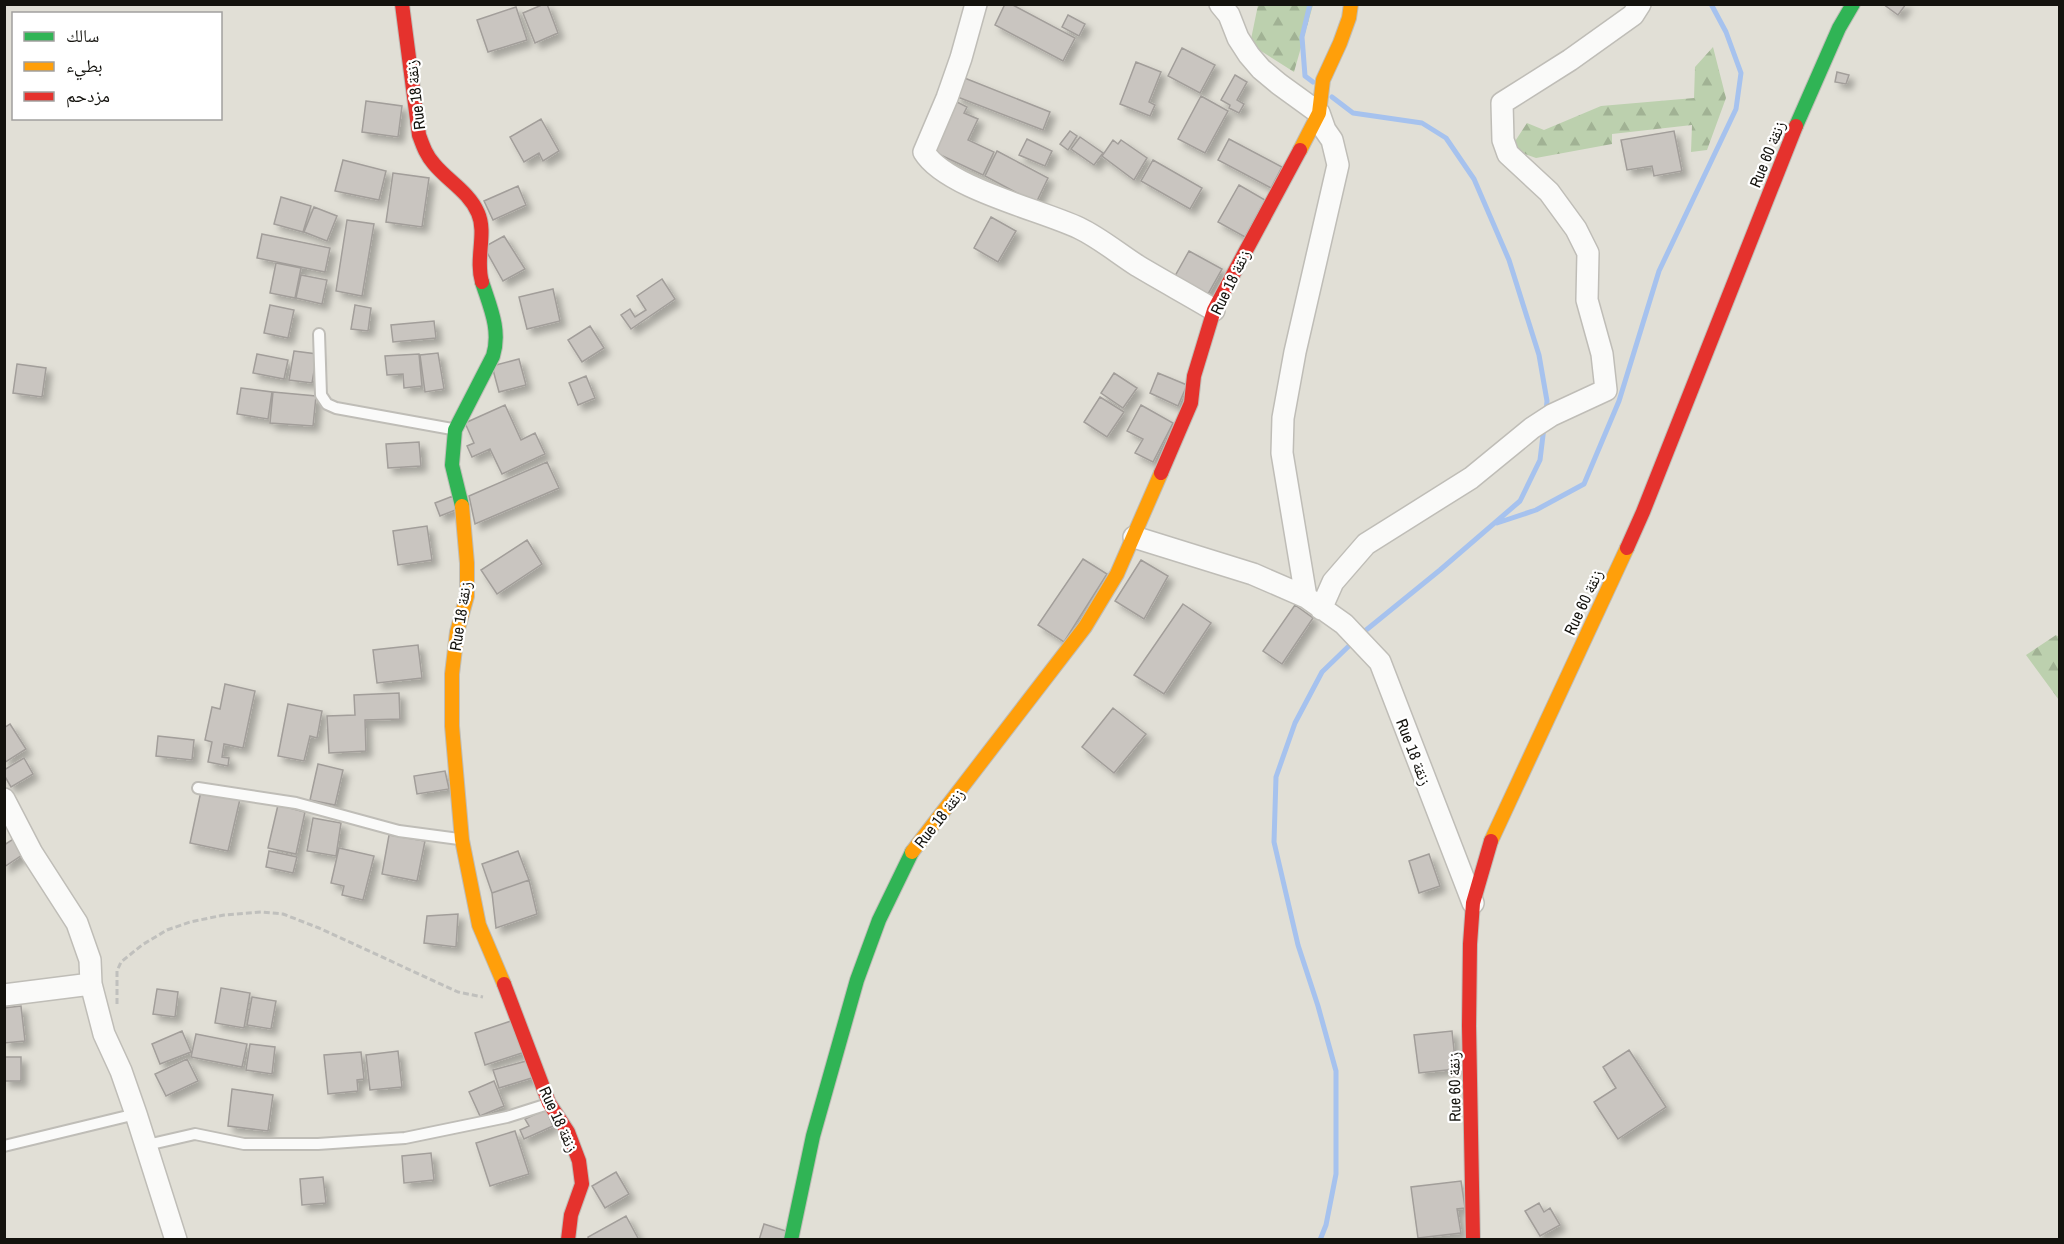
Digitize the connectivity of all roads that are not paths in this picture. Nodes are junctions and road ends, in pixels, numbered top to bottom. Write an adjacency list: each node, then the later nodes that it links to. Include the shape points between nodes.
1 (402, 4): 10 (street, Rue 18 زنقة, via 419,135 434,165 471,200 479,214 478,270 497,330 493,356)
2 (976, 4): 8 (street, via 947,98 924,152 928,159 959,180 1080,229)
3 (1220, 4): 7 (street, via 1261,69)
4 (1352, 4): 7 (street, via 1323,80)
5 (1640, 4): 12 (street, via 1633,15 1502,103 1503,140 1508,154 1549,192 1588,253 1587,300 1602,354 1606,390 1552,415 1472,478 1366,544)
6 (1853, 4): 16 (street, Rue 60 زنقة, via 1801,114 1643,512 1501,816)
7 (1320, 108): 8 (street, Rue 18 زنقة); 12 (street, via 1338,165 1295,352 1281,453)
8 (1214, 310): 11 (street, Rue 18 زنقة, via 1184,423)
9 (319, 334): 10 (lane, via 321,395 327,404)
10 (455, 430): 15 (street, Rue 18 زنقة, via 452,465 461,496 467,563 466,596 452,674 452,726)
11 (1134, 537): 12 (street, Rue 18 زنقة, via 1253,574); 25 (street, Rue 18 زنقة, via 1085,627 932,825 898,878 857,980 813,1136)
12 (1314, 603): 16 (street, Rue 18 زنقة, via 1344,624 1380,662)
13 (198, 788): 15 (lane, via 296,803 399,831)
14 (4, 799): 17 (street, via 32,853 77,923 90,960)
15 (462, 840): 19 (street, Rue 18 زنقة, via 478,925 512,1002)
16 (1473, 903): 26 (street, Rue 60 زنقة, via 1469,1026)
17 (91, 984): 18 (street); 20 (street, via 104,1034)
18 (4, 995)
19 (549, 1103): 22 (lane, via 507,1117 405,1138 244,1144 195,1134); 24 (street, Rue 18 زنقة, via 568,1132 579,1161 582,1184 571,1215)
20 (136, 1114): 21 (lane); 22 (street)
21 (4, 1146)
22 (147, 1146): 23 (street)
23 (176, 1239)
24 (568, 1239)
25 (791, 1239)
26 (1473, 1239)

